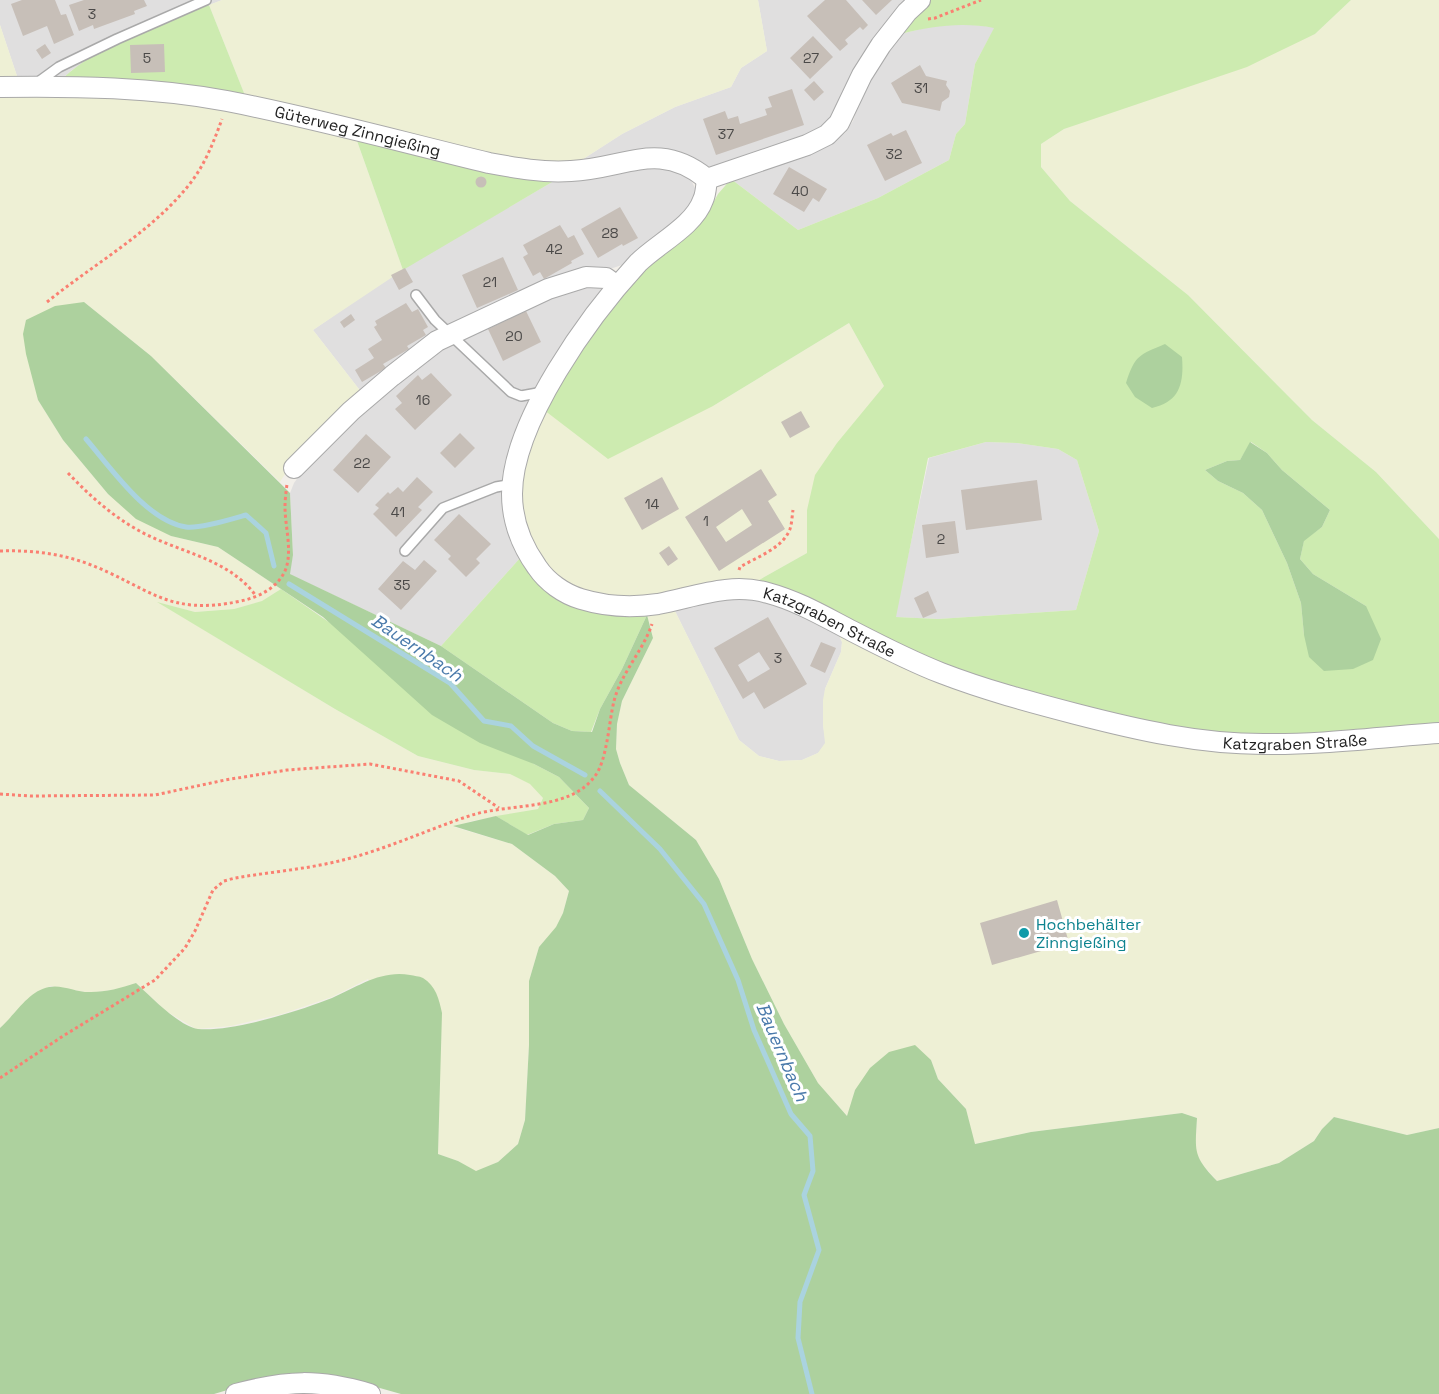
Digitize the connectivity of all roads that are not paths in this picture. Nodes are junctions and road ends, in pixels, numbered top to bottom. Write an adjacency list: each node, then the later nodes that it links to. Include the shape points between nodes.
1 (206, 0): 4 (lane, via 59,67)
2 (914, 6): 5 (street, via 881,45 839,123 827,135)
3 (0, 87): 4 (street, Güterweg Zinngießing)
4 (33, 87): 5 (street, Güterweg Zinngießing, via 169,92 226,101 526,170 572,171 657,158 673,159 692,167)
5 (706, 179): 6 (street, Katzgraben Straße, via 704,198 697,212)
6 (617, 286): 8 (street, via 606,278 586,276 548,289); 9 (street, Katzgraben Straße)
7 (416, 295): 8 (lane)
8 (450, 335): 9 (lane, via 511,392 521,396); 10 (street, via 392,376)
9 (545, 392): 11 (street, Katzgraben Straße, via 522,442)
10 (294, 468)
11 (513, 484): 12 (lane, via 443,508); 13 (street, Katzgraben Straße, via 514,513 528,555 556,586 599,605 654,604 734,588 770,593 808,607 942,673 993,691 1163,735 1264,744)
12 (405, 551)
13 (1439, 733)
14 (236, 1394): 15 (street, via 307,1382 340,1385)
15 (370, 1394)

